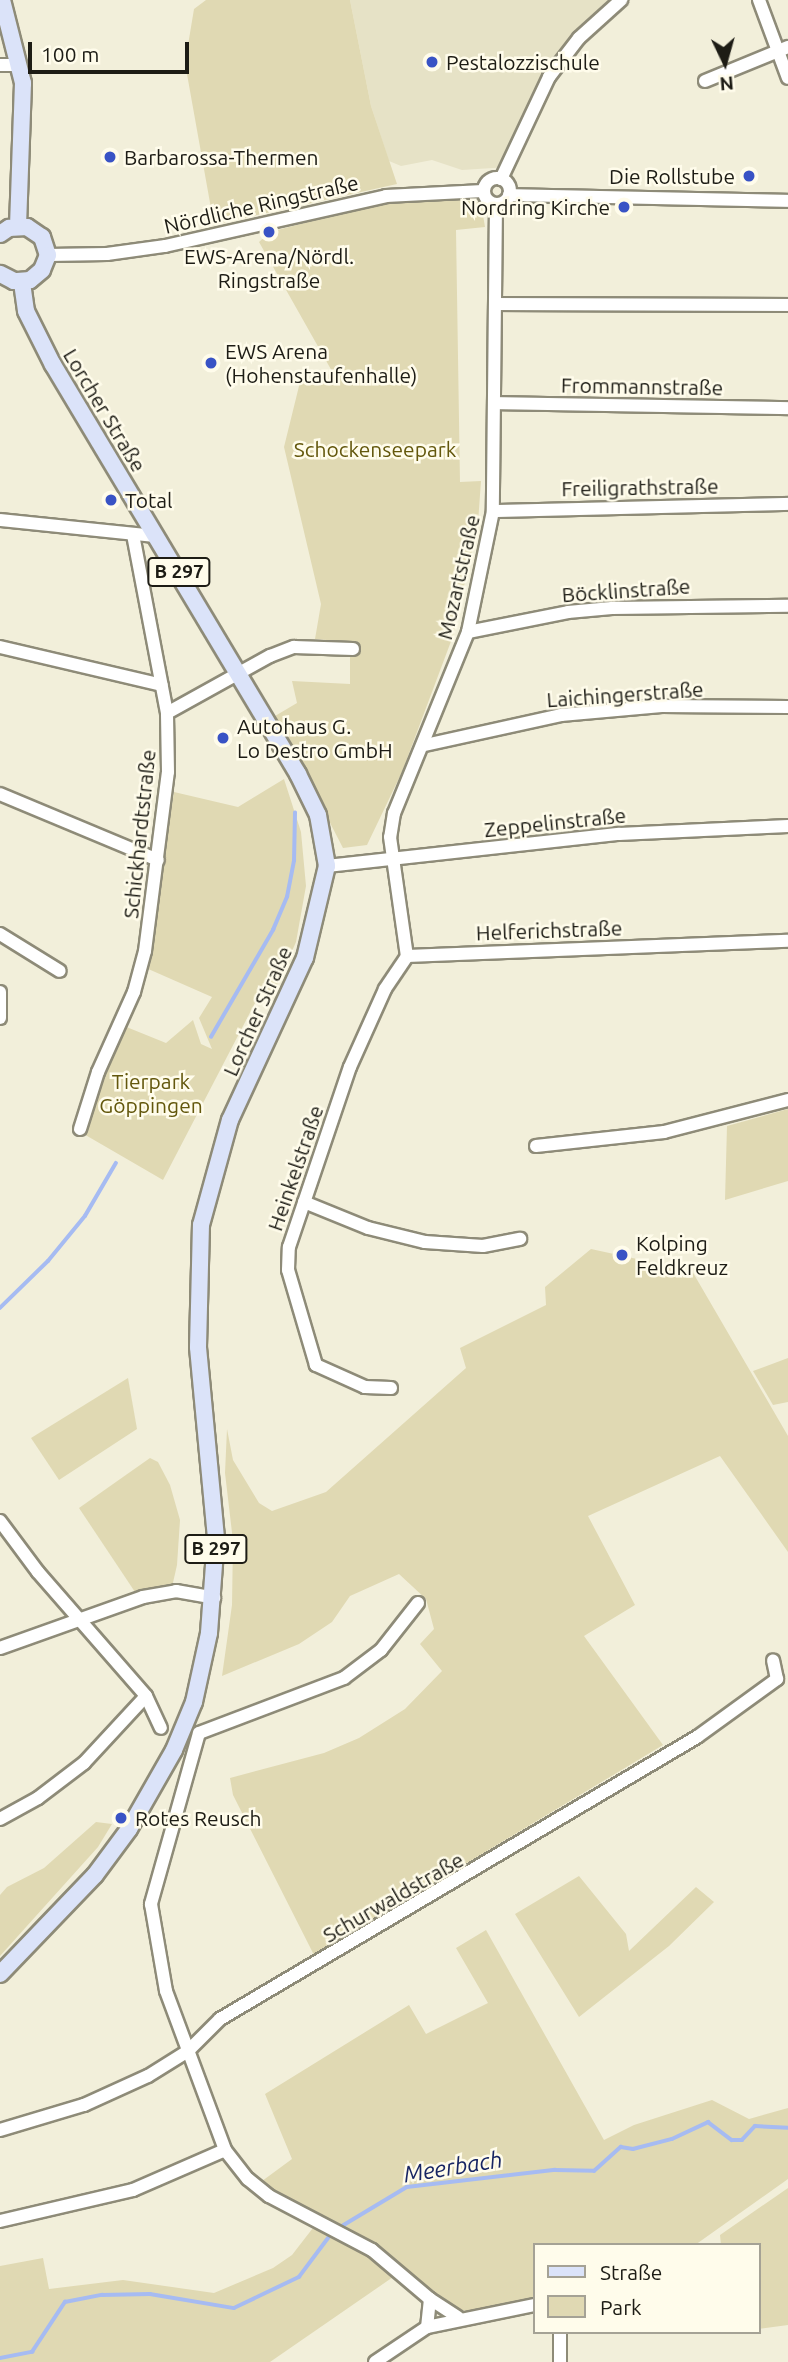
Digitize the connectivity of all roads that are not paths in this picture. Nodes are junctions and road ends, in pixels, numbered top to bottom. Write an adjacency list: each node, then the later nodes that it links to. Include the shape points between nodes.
1 (2, 0): 6 (main road)
2 (621, 0): 9 (street, via 579,38 549,77)
3 (759, 0): 4 (street)
4 (784, 49): 7 (street); 8 (street)
5 (0, 65): 6 (street)
6 (18, 65): 14 (main road, via 23,83)
7 (788, 78)
8 (705, 81)
9 (501, 179): 10 (street, via 489,181); 11 (street, via 509,187)
10 (484, 191): 13 (street, via 486,199); 16 (street, Nördliche Ringstraße, via 386,196 165,246 107,254)
11 (509, 195): 12 (street); 13 (street)
12 (788, 201)
13 (496, 204): 19 (street, Mozartstraße)
14 (18, 226): 15 (main road); 16 (main road, via 42,237)
15 (0, 234)
16 (48, 255): 18 (main road, via 43,270)
17 (0, 274): 18 (main road)
18 (22, 282): 27 (main road, Lorcher Straße / B 297, via 36,333)
19 (497, 304): 20 (street); 21 (street, Mozartstraße)
20 (788, 305)
21 (495, 403): 22 (street, Frommannstraße); 24 (street, Mozartstraße)
22 (788, 408)
23 (788, 504): 24 (street, Freiligrathstraße)
24 (493, 511): 29 (street, Mozartstraße)
25 (0, 520): 26 (street)
26 (133, 534): 27 (street); 33 (street, Schickhardtstraße)
27 (156, 536): 32 (main road, Lorcher Straße / B 297)
28 (788, 606): 29 (street, Böcklinstraße, via 611,608)
29 (468, 632): 36 (street, Mozartstraße)
30 (0, 647): 33 (street)
31 (353, 649): 32 (street, via 294,647)
32 (237, 674): 35 (street); 41 (main road, Lorcher Straße / B 297, via 299,774 318,815)
33 (162, 685): 35 (street, Schickhardtstraße)
34 (788, 707): 36 (street, Laichingerstraße, via 662,706 561,715)
35 (167, 713): 39 (street, Schickhardtstraße, via 168,772)
36 (425, 745): 40 (street, Mozartstraße, via 394,813)
37 (0, 794): 39 (street)
38 (788, 826): 40 (street, Zeppelinstraße, via 642,832)
39 (158, 860): 49 (street, Schickhardtstraße, via 155,897 134,992 98,1072)
40 (393, 861): 41 (street, Zeppelinstraße); 44 (street)
41 (327, 866): 55 (main road, Lorcher Straße / B 297, via 305,958 230,1120 201,1225 198,1347 215,1509)
42 (0, 934): 45 (street)
43 (788, 941): 44 (street, Helferichstraße)
44 (407, 956): 51 (street, Heinkelstraße, via 385,989 350,1067)
45 (60, 971)
46 (0, 992): 47 (street)
47 (0, 1018)
48 (788, 1100): 50 (street, via 664,1132)
49 (80, 1129)
50 (536, 1146)
51 (304, 1202): 52 (street, via 368,1228 425,1242 483,1246); 53 (street, Heinkelstraße, via 289,1247 288,1270 316,1365 365,1387)
52 (520, 1239)
53 (391, 1388)
54 (0, 1521): 57 (street)
55 (214, 1598): 57 (street, via 176,1591); 63 (main road, Lorcher Straße / B 297, via 194,1702 153,1790 95,1875)
56 (418, 1603): 64 (street, via 381,1650 344,1678 199,1733 151,1904 166,1991)
57 (78, 1620): 58 (street); 60 (street)
58 (0, 1648)
59 (773, 1660): 64 (street, Schurwaldstraße, via 777,1679 697,1737 220,2019)
60 (146, 1696): 61 (street); 62 (street, via 84,1763 38,1798)
61 (162, 1728)
62 (0, 1819)
63 (0, 1974)
64 (188, 2051): 65 (street, Schurwaldstraße, via 84,2105); 66 (street)
65 (0, 2130)
66 (225, 2150): 67 (street, via 133,2190); 68 (street, via 247,2179 269,2196 372,2250)
67 (0, 2221)
68 (429, 2299): 70 (street); 71 (street)
69 (532, 2305): 70 (street)
70 (458, 2317): 71 (street)
71 (427, 2327): 73 (street)
72 (561, 2334): 74 (street)
73 (375, 2362)
74 (560, 2362)

